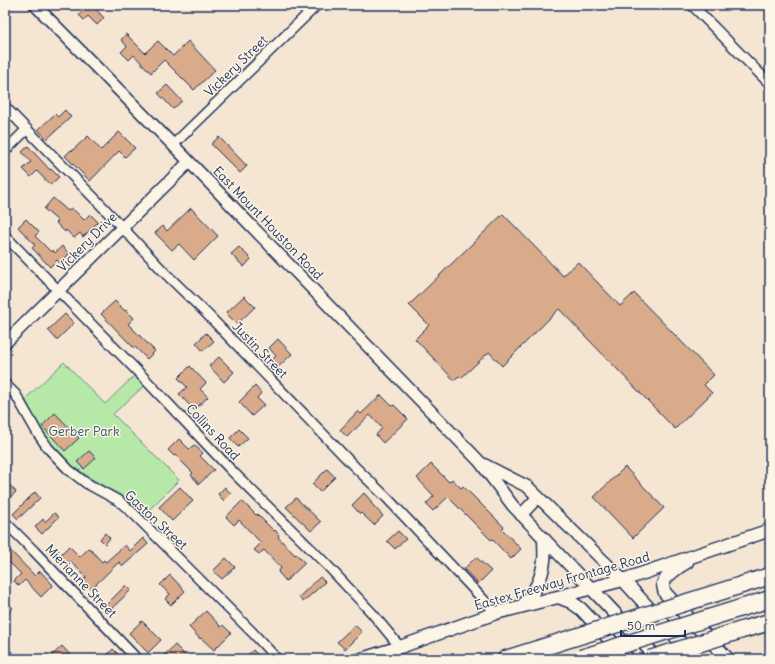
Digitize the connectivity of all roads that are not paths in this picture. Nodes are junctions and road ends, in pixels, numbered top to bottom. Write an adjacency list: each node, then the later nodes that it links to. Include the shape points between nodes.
1 (35, 5): 7 (street, East Mount Houston Road)
2 (317, 5): 7 (street, Vickery Street)
3 (692, 5): 4 (street)
4 (770, 84)
5 (5, 107): 6 (street, Justin Street)
6 (27, 129): 8 (street); 10 (street, Justin Street)
7 (173, 146): 9 (street, East Mount Houston Road)
8 (5, 151)
9 (189, 162): 10 (street, Vickery Drive); 15 (street, East Mount Houston Road)
10 (122, 227): 12 (street, Vickery Drive); 28 (street, Justin Street)
11 (5, 236): 12 (street, Collins Road)
12 (58, 290): 13 (street, Vickery Drive); 30 (street, Collins Road, via 330,569)
13 (5, 342)
14 (5, 384): 34 (street, Gaston Street, via 16,395 48,448 69,470 86,483 119,501 133,513)
15 (480, 462): 16 (street, East Mount Houston Road, via 528,487); 17 (street, East Mount Houston Road)
16 (538, 497): 17 (street); 23 (street, East Mount Houston Road)
17 (521, 515): 20 (street, East Mount Houston Road)
18 (5, 522): 33 (street, Mierianne Street)
19 (770, 530): 21 (main road, Eastex Freeway Frontage Road)
20 (544, 539): 24 (street, East Mount Houston Road); 27 (main road, via 544,561 540,580)
21 (698, 554): 23 (main road, Eastex Freeway Frontage Road); 42 (main road, via 680,566 665,580 663,586 665,593)
22 (770, 576): 36 (highway, bridge)
23 (623, 580): 24 (main road, Eastex Freeway Frontage Road); 41 (main road, East Mount Houston Road)
24 (591, 588): 25 (main road, Eastex Freeway Frontage Road); 40 (main road, East Mount Houston Road)
25 (558, 597): 27 (main road, Eastex Freeway Frontage Road); 38 (main road, via 581,609)
26 (770, 599): 37 (highway, bridge)
27 (522, 606): 28 (main road, Eastex Freeway Frontage Road)
28 (496, 613): 30 (main road, Eastex Freeway Frontage Road)
29 (770, 622): 39 (highway, bridge)
30 (400, 647): 35 (main road, Eastex Freeway Frontage Road)
31 (5, 653): 32 (street)
32 (11, 659)
33 (137, 659)
34 (277, 659)
35 (362, 659)
36 (506, 659)
37 (580, 659)
38 (628, 659)
39 (650, 659)
40 (658, 659)
41 (696, 659)
42 (728, 659)

